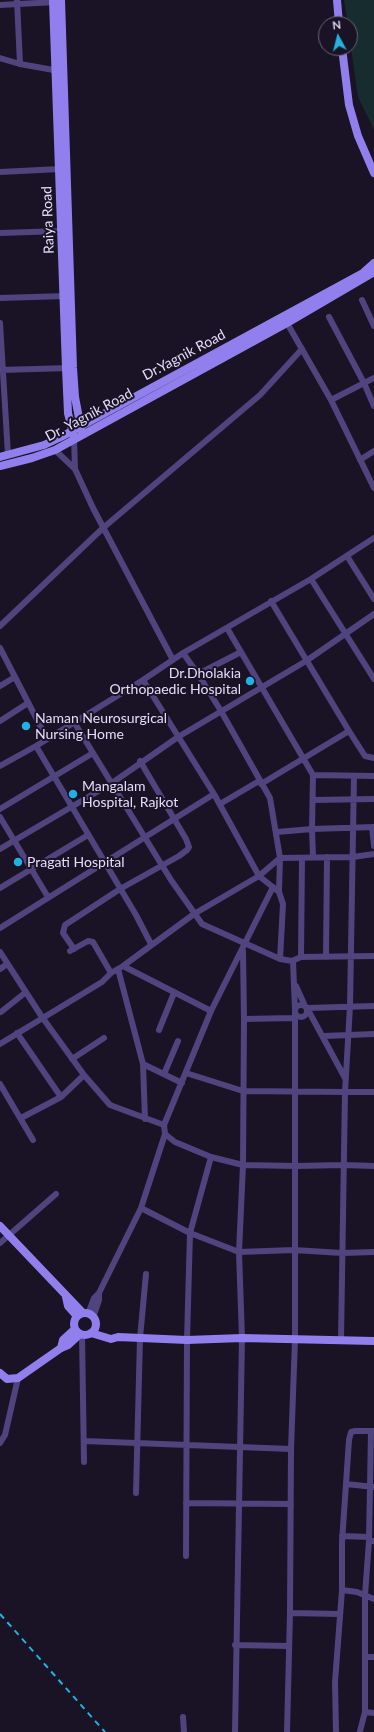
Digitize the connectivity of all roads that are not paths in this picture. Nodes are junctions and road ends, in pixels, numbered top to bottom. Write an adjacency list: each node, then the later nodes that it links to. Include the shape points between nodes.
1 (337, 0): 5 (street)
2 (57, 1): 3 (street); 9 (street, Raiya Road)
3 (17, 2): 4 (street); 8 (street)
4 (0, 5)
5 (338, 16)
6 (343, 56): 12 (street, via 349,106 358,136)
7 (0, 58): 8 (street)
8 (20, 64): 9 (street)
9 (59, 71): 10 (street, Raiya Road); 17 (street, Raiya Road)
10 (60, 168): 11 (street); 13 (street, Raiya Road)
11 (0, 172)
12 (374, 173)
13 (62, 231): 14 (street); 17 (street, Raiya Road)
14 (0, 233)
15 (374, 263): 31 (street, Dr.Yagnik Road, via 363,273)
16 (374, 272): 22 (street, Dr. Yagnik Road)
17 (67, 296): 18 (street); 25 (street, Raiya Road)
18 (0, 298)
19 (362, 300): 23 (street)
20 (329, 317): 28 (street)
21 (0, 323): 26 (street)
22 (287, 323): 24 (street); 33 (street, Dr. Yagnik Road)
23 (374, 326)
24 (302, 348): 29 (street); 42 (street, via 260,395)
25 (69, 368): 26 (street); 31 (street, Raiya Road); 32 (street, Raiya Road, via 68,413)
26 (1, 370): 37 (street)
27 (374, 378): 28 (street)
28 (364, 383): 29 (street); 30 (street)
29 (331, 400): 38 (street)
30 (374, 406)
31 (80, 425): 32 (street, Dr.Yagnik Road); 33 (street, Raiya Road)
32 (72, 430): 34 (street, Raiya Road); 37 (street, Dr.Yagnik Road, via 44,445)
33 (82, 434): 34 (street, Dr. Yagnik Road)
34 (74, 438): 35 (street, Dr. Yagnik Road); 40 (street)
35 (55, 450): 39 (street, Dr. Yagnik Road); 40 (street)
36 (374, 451): 38 (street)
37 (4, 456)
38 (360, 460): 41 (street)
39 (0, 466)
40 (75, 469): 42 (street)
41 (374, 488)
42 (104, 528): 49 (street); 55 (street)
43 (374, 538): 44 (street)
44 (347, 556): 45 (street); 46 (street)
45 (311, 579): 47 (street); 51 (street)
46 (374, 599)
47 (271, 601): 50 (street); 56 (street)
48 (374, 614): 51 (street)
49 (0, 626)
50 (227, 628): 53 (street); 54 (street)
51 (347, 634): 56 (street); 59 (street)
52 (0, 648): 58 (street)
53 (241, 652): 57 (street); 62 (street)
54 (183, 653): 55 (street); 57 (street)
55 (173, 660): 60 (street)
56 (306, 661): 62 (street); 67 (street)
57 (198, 674): 64 (street)
58 (15, 677): 61 (street); 63 (street)
59 (374, 679)
60 (144, 680): 66 (street); 68 (street)
61 (0, 686)
62 (263, 688): 64 (street); 72 (street)
63 (28, 703): 65 (street); 69 (street)
64 (221, 711): 68 (street); 81 (street)
65 (0, 721)
66 (74, 722): 69 (street); 71 (street)
67 (349, 731): 72 (street); 73 (street, via 366,756)
68 (178, 737): 74 (street); 82 (street)
69 (47, 739): 70 (street)
70 (36, 746): 75 (street); 77 (street)
71 (93, 753): 77 (street); 80 (street)
72 (304, 757): 76 (street); 81 (street)
73 (374, 758)
74 (140, 762): 80 (street); 90 (street)
75 (0, 766)
76 (313, 775): 78 (street); 85 (street)
77 (55, 776): 87 (street); 88 (street)
78 (354, 776): 79 (street); 83 (street)
79 (374, 776)
80 (112, 782): 87 (street); 96 (street)
81 (260, 782): 86 (street); 94 (street, via 270,798)
82 (214, 794): 86 (street); 90 (street)
83 (355, 799): 84 (street); 85 (street); 92 (street)
84 (374, 799)
85 (313, 800): 93 (street)
86 (220, 804): 109 (street)
87 (71, 805): 95 (street); 97 (street)
88 (0, 809)
89 (0, 817): 97 (street)
90 (174, 820): 96 (street); 107 (street, via 189,847 179,856)
91 (373, 827): 92 (street); 98 (street)
92 (354, 828): 93 (street); 102 (street)
93 (312, 829): 94 (street); 105 (street)
94 (276, 832): 103 (street)
95 (88, 835): 106 (street); 108 (street)
96 (146, 838): 106 (street); 107 (street)
97 (14, 840): 99 (street); 108 (street)
98 (374, 846)
99 (0, 849)
100 (374, 854): 102 (street)
101 (327, 857): 102 (street); 105 (street); 124 (street)
102 (353, 857): 121 (street)
103 (280, 858): 104 (street); 109 (street); 113 (street)
104 (302, 858): 105 (street); 123 (street)
105 (313, 858)
106 (105, 863): 112 (street); 114 (street)
107 (161, 864): 112 (street); 115 (street)
108 (31, 869): 111 (street); 114 (street)
109 (259, 876): 110 (street); 115 (street)
110 (273, 887): 113 (street); 118 (street)
111 (0, 888)
112 (120, 889): 117 (street); 130 (street, via 65,925 63,933 72,950 88,941 93,942)
113 (279, 892): 125 (street, via 283,904)
114 (48, 897): 116 (street)
115 (195, 915): 117 (street); 118 (street, via 200,922)
116 (0, 928)
117 (151, 944): 128 (street)
118 (246, 944): 119 (street); 125 (street)
119 (242, 951): 137 (street); 141 (street)
120 (0, 952): 127 (street)
121 (350, 956): 122 (street); 124 (street); 134 (street)
122 (374, 956)
123 (301, 957): 124 (street); 126 (street)
124 (326, 957)
125 (280, 959): 126 (street)
126 (293, 961): 131 (street)
127 (7, 964): 129 (street); 132 (street)
128 (121, 967): 130 (street); 133 (street); 151 (street)
129 (0, 969)
130 (111, 973): 140 (street, via 102,982)
131 (294, 982): 136 (street); 139 (street)
132 (26, 992): 138 (street); 140 (street)
133 (174, 993): 137 (street); 142 (street)
134 (350, 1006): 135 (street); 136 (street); 145 (street)
135 (374, 1006)
136 (306, 1007): 139 (street, via 299,1005); 139 (street, via 307,1014 303,1017); 146 (street)
137 (212, 1011): 152 (street)
138 (1, 1012)
139 (295, 1013): 141 (street); 159 (street)
140 (42, 1017): 143 (street); 150 (street)
141 (244, 1019): 158 (street)
142 (159, 1030)
143 (17, 1034): 149 (street); 162 (street)
144 (374, 1034): 145 (street)
145 (348, 1035): 146 (street); 155 (street)
146 (324, 1036): 155 (street)
147 (104, 1038): 150 (street)
148 (178, 1041): 153 (street)
149 (0, 1044)
150 (72, 1058): 154 (street)
151 (143, 1064): 153 (street); 164 (street)
152 (186, 1073): 156 (street); 158 (street)
153 (164, 1074): 156 (street)
154 (84, 1075): 162 (street); 164 (street, via 110,1106)
155 (345, 1079): 160 (street)
156 (182, 1083): 165 (street)
157 (0, 1084): 163 (street)
158 (243, 1091): 159 (street); 169 (street)
159 (295, 1091): 160 (street); 171 (street)
160 (345, 1092): 161 (street); 170 (street)
161 (374, 1092)
162 (61, 1097): 163 (street)
163 (21, 1118): 167 (street)
164 (145, 1118): 165 (street)
165 (164, 1125): 166 (street)
166 (165, 1134): 168 (street, via 175,1142); 174 (street)
167 (33, 1140)
168 (211, 1157): 169 (street); 176 (street)
169 (242, 1165): 171 (street); 180 (street)
170 (344, 1165): 171 (street); 172 (street); 182 (street)
171 (296, 1166): 179 (street)
172 (374, 1166)
173 (56, 1194): 177 (street)
174 (141, 1208): 176 (street); 184 (street, via 99,1293)
175 (0, 1226): 177 (street)
176 (190, 1233): 180 (street); 189 (street)
177 (8, 1235): 178 (street); 184 (street, via 66,1297 68,1306)
178 (0, 1243)
179 (294, 1250): 180 (street); 182 (street); 190 (street)
180 (239, 1252): 188 (street)
181 (374, 1252): 182 (street)
182 (342, 1253): 191 (street)
183 (146, 1274): 187 (street)
184 (85, 1315): 185 (street, via 96,1322); 186 (street, via 74,1322)
185 (92, 1331): 186 (street); 187 (street, via 111,1339)
186 (79, 1333): 194 (street, via 68,1345); 196 (street)
187 (140, 1338): 189 (street); 198 (street)
188 (242, 1338): 189 (street); 190 (street); 200 (street)
189 (187, 1340): 199 (street)
190 (295, 1340): 191 (street); 201 (street)
191 (341, 1340): 192 (street)
192 (374, 1341)
193 (1, 1377): 194 (street, via 10,1380)
194 (18, 1378): 197 (street)
195 (372, 1431): 203 (street, via 355,1431 349,1436); 204 (street)
196 (84, 1441): 198 (street); 202 (street)
197 (0, 1443)
198 (138, 1444): 199 (street); 205 (street)
199 (187, 1446): 200 (street); 206 (street)
200 (241, 1447): 201 (street); 207 (street)
201 (291, 1449): 208 (street)
202 (84, 1462)
203 (346, 1484): 204 (street); 209 (street)
204 (372, 1487): 210 (street)
205 (136, 1493)
206 (186, 1503): 207 (street); 211 (street)
207 (240, 1504): 208 (street); 217 (street)
208 (290, 1504): 215 (street)
209 (342, 1536): 210 (street); 212 (street)
210 (371, 1540): 213 (street)
211 (186, 1556)
212 (342, 1590): 213 (street); 216 (street)
213 (365, 1595): 214 (street); 219 (street)
214 (374, 1599)
215 (290, 1613): 216 (street); 218 (street)
216 (340, 1614): 228 (street, via 335,1682)
217 (235, 1645): 218 (street); 226 (street)
218 (289, 1646): 227 (street)
219 (365, 1657): 220 (street); 221 (street)
220 (374, 1657)
221 (365, 1712): 222 (street); 224 (street)
222 (374, 1713)
223 (183, 1717): 225 (street)
224 (360, 1731)
225 (184, 1732)
226 (235, 1732)
227 (287, 1732)
228 (336, 1732)

